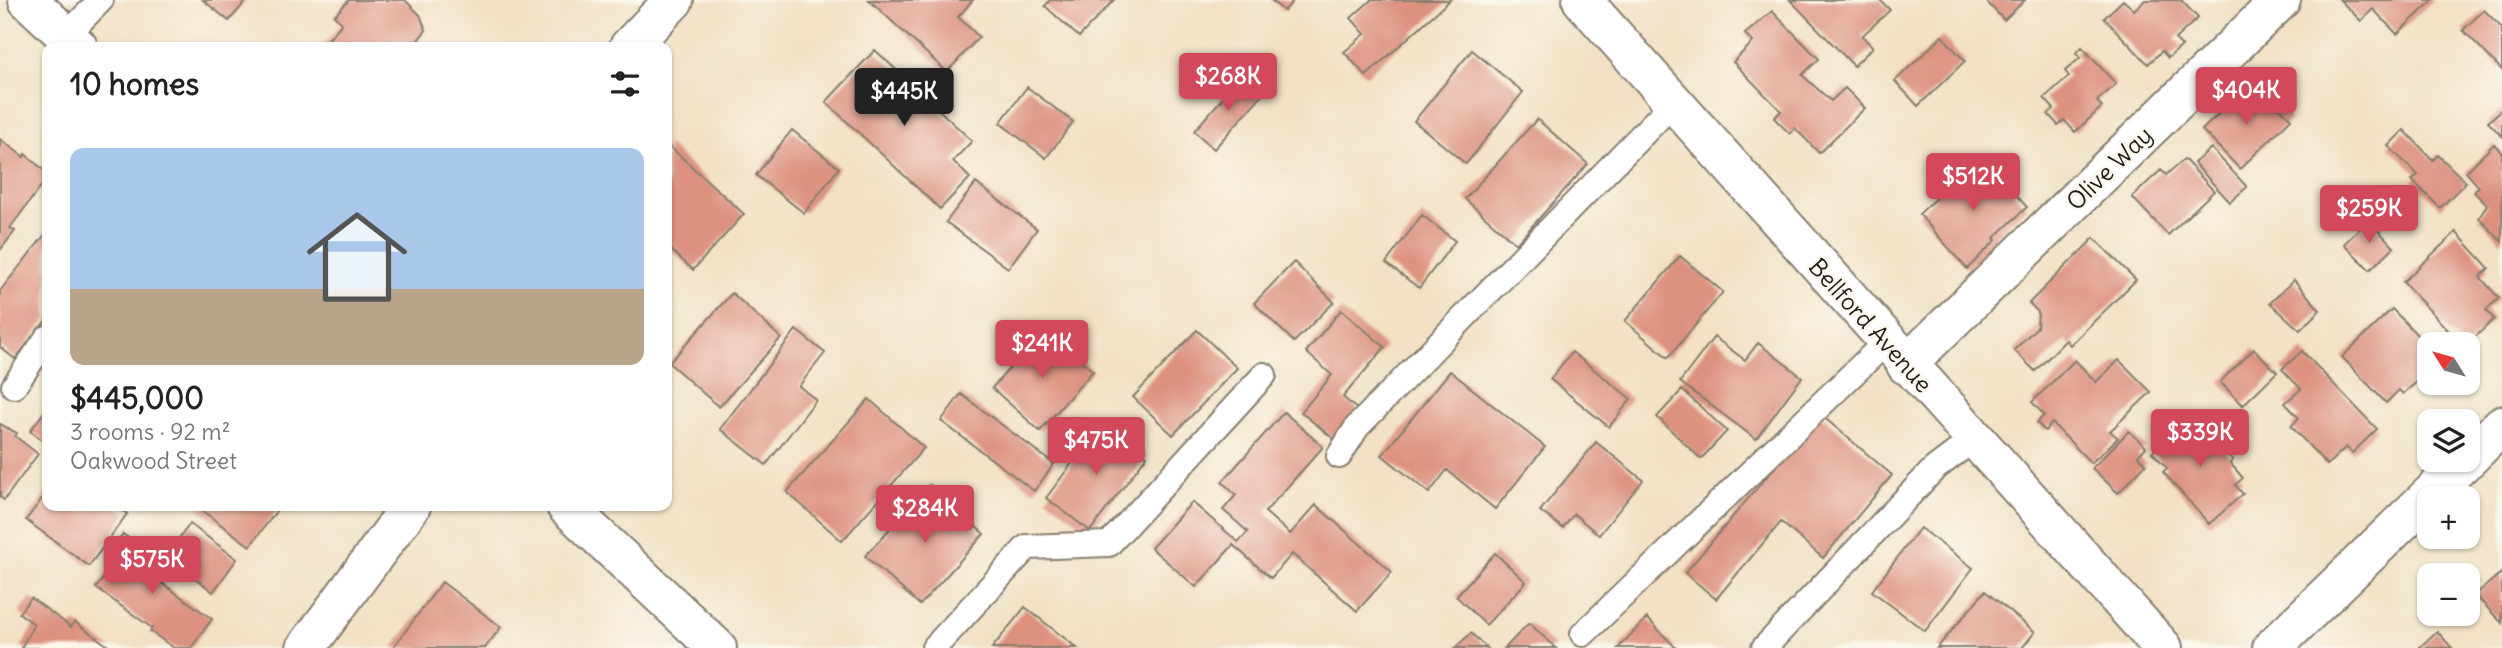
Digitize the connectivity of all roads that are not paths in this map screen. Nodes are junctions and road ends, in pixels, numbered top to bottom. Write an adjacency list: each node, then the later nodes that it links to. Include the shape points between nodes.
1 (28, 0): 6 (street)
2 (101, 0): 6 (lane)
3 (674, 0): 7 (street)
4 (2281, 0): 10 (street, Olive Way)
5 (1591, 3): 8 (street, Bellford Avenue)
6 (72, 42)
7 (634, 42)
8 (1674, 102): 10 (street, Bellford Avenue); 16 (lane, via 1357,427)
9 (42, 345): 12 (lane)
10 (1896, 353): 14 (street, Bellford Avenue); 20 (lane)
11 (1264, 375): 23 (lane, via 1109,544 1027,547)
12 (14, 386)
13 (2502, 425): 15 (street)
14 (1974, 439): 24 (lane, via 1934,469); 25 (street, Bellford Avenue)
15 (2480, 446)
16 (1339, 456)
17 (2454, 472): 26 (street)
18 (407, 511): 21 (street)
19 (571, 511): 22 (street)
20 (1583, 634)
21 (306, 648)
22 (718, 648)
23 (934, 648)
24 (1764, 648)
25 (2163, 648)
26 (2272, 648)

